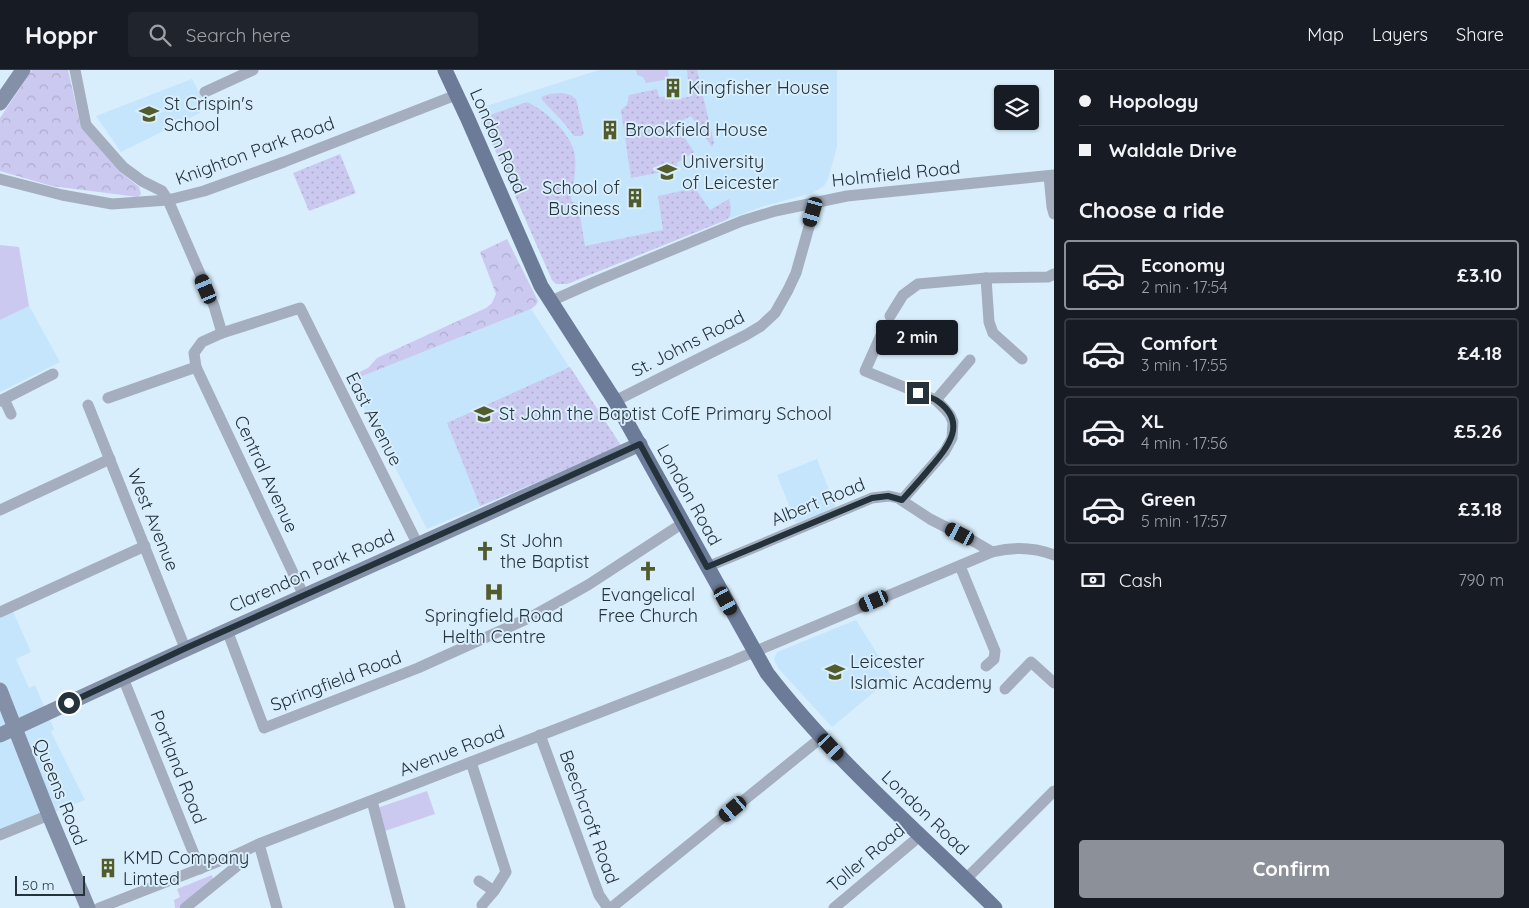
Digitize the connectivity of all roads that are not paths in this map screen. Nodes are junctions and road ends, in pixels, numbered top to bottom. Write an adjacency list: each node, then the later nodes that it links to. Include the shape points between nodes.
1 (23, 70): 7 (street)
2 (75, 70): 10 (street, via 86,125 123,168 162,192)
3 (253, 70): 5 (street)
4 (444, 70): 6 (main road, London Road)
5 (205, 92)
6 (456, 94): 10 (street, Knighton Park Road, via 275,165 204,191); 15 (main road, London Road, via 541,286)
7 (0, 103)
8 (1051, 176): 11 (street, Holmfield Road, via 847,196); 12 (street)
9 (0, 179): 10 (street, Knighton Park Road, via 112,204)
10 (168, 200): 17 (street, via 214,306)
11 (816, 202): 15 (street, Holmfield Road, via 742,221); 26 (street, St. Johns Road, via 796,273 775,313 746,335)
12 (1054, 214)
13 (1054, 274): 14 (street, via 1048,277)
14 (986, 278): 16 (street, via 918,284 903,295); 19 (street, via 992,333)
15 (551, 301): 26 (main road, London Road)
16 (890, 316)
17 (222, 333): 21 (street, via 202,342 194,353); 34 (street, East Avenue, via 300,308)
18 (882, 333): 25 (street, via 865,371)
19 (1022, 358)
20 (970, 360): 25 (street)
21 (196, 367): 23 (street); 40 (street, Central Avenue)
22 (53, 374): 24 (street)
23 (108, 398)
24 (2, 400): 28 (street)
25 (936, 400): 31 (street, via 953,422 952,438 945,451)
26 (615, 401): 29 (main road, London Road)
27 (88, 405): 30 (street, West Avenue)
28 (11, 414)
29 (640, 444): 33 (main road, London Road); 34 (street, Clarendon Park Road)
30 (110, 459): 32 (street); 35 (street, West Avenue)
31 (902, 500): 36 (street, Albert Road); 39 (street, Albert Road, via 888,496 872,498)
32 (0, 510)
33 (683, 523): 39 (main road, London Road); 42 (street, Springfield Road, via 531,618 418,668 264,728)
34 (418, 544): 40 (street, Clarendon Park Road)
35 (145, 546): 41 (street); 43 (street, West Avenue)
36 (992, 552): 37 (street, Avenue Road, via 1020,548); 38 (street, Avenue Road)
37 (1054, 555)
38 (960, 566): 44 (street, Avenue Road); 45 (street, via 995,651 994,659)
39 (707, 567): 44 (main road, London Road)
40 (304, 596): 42 (street, Clarendon Park Road)
41 (0, 612)
42 (227, 630): 43 (street, Clarendon Park Road)
43 (186, 648): 46 (street, Clarendon Park Road)
44 (754, 651): 52 (street, Avenue Road); 53 (main road, London Road, via 786,698)
45 (986, 666)
46 (123, 678): 50 (street, Clarendon Park Road); 62 (street, Portland Road)
47 (1054, 683): 48 (street, via 1031,662)
48 (1005, 689)
49 (0, 690): 50 (street, Queens Road)
50 (15, 728): 51 (street, Clarendon Park Road); 57 (street, Queens Road)
51 (0, 736)
52 (540, 736): 54 (street, Avenue Road); 72 (street, Beechcroft Road, via 599,895)
53 (822, 737): 59 (main road, London Road); 72 (street)
54 (471, 762): 56 (street, Avenue Road); 65 (street, via 506,872)
55 (1054, 791): 63 (street)
56 (372, 800): 60 (street, Avenue Road); 71 (street)
57 (49, 815): 58 (street); 67 (street, Queens Road)
58 (0, 835)
59 (920, 835): 63 (main road, London Road); 73 (street, Toller Road)
60 (259, 844): 61 (street, Avenue Road); 70 (street)
61 (240, 853): 62 (street, Avenue Road); 69 (street, via 242,862)
62 (200, 869): 68 (street, Avenue Road)
63 (966, 879): 74 (main road, London Road)
64 (479, 882): 65 (street)
65 (494, 891): 66 (street)
66 (482, 906)
67 (88, 908)
68 (99, 908)
69 (185, 908)
70 (277, 908)
71 (400, 908)
72 (610, 908)
73 (834, 908)
74 (995, 908)

